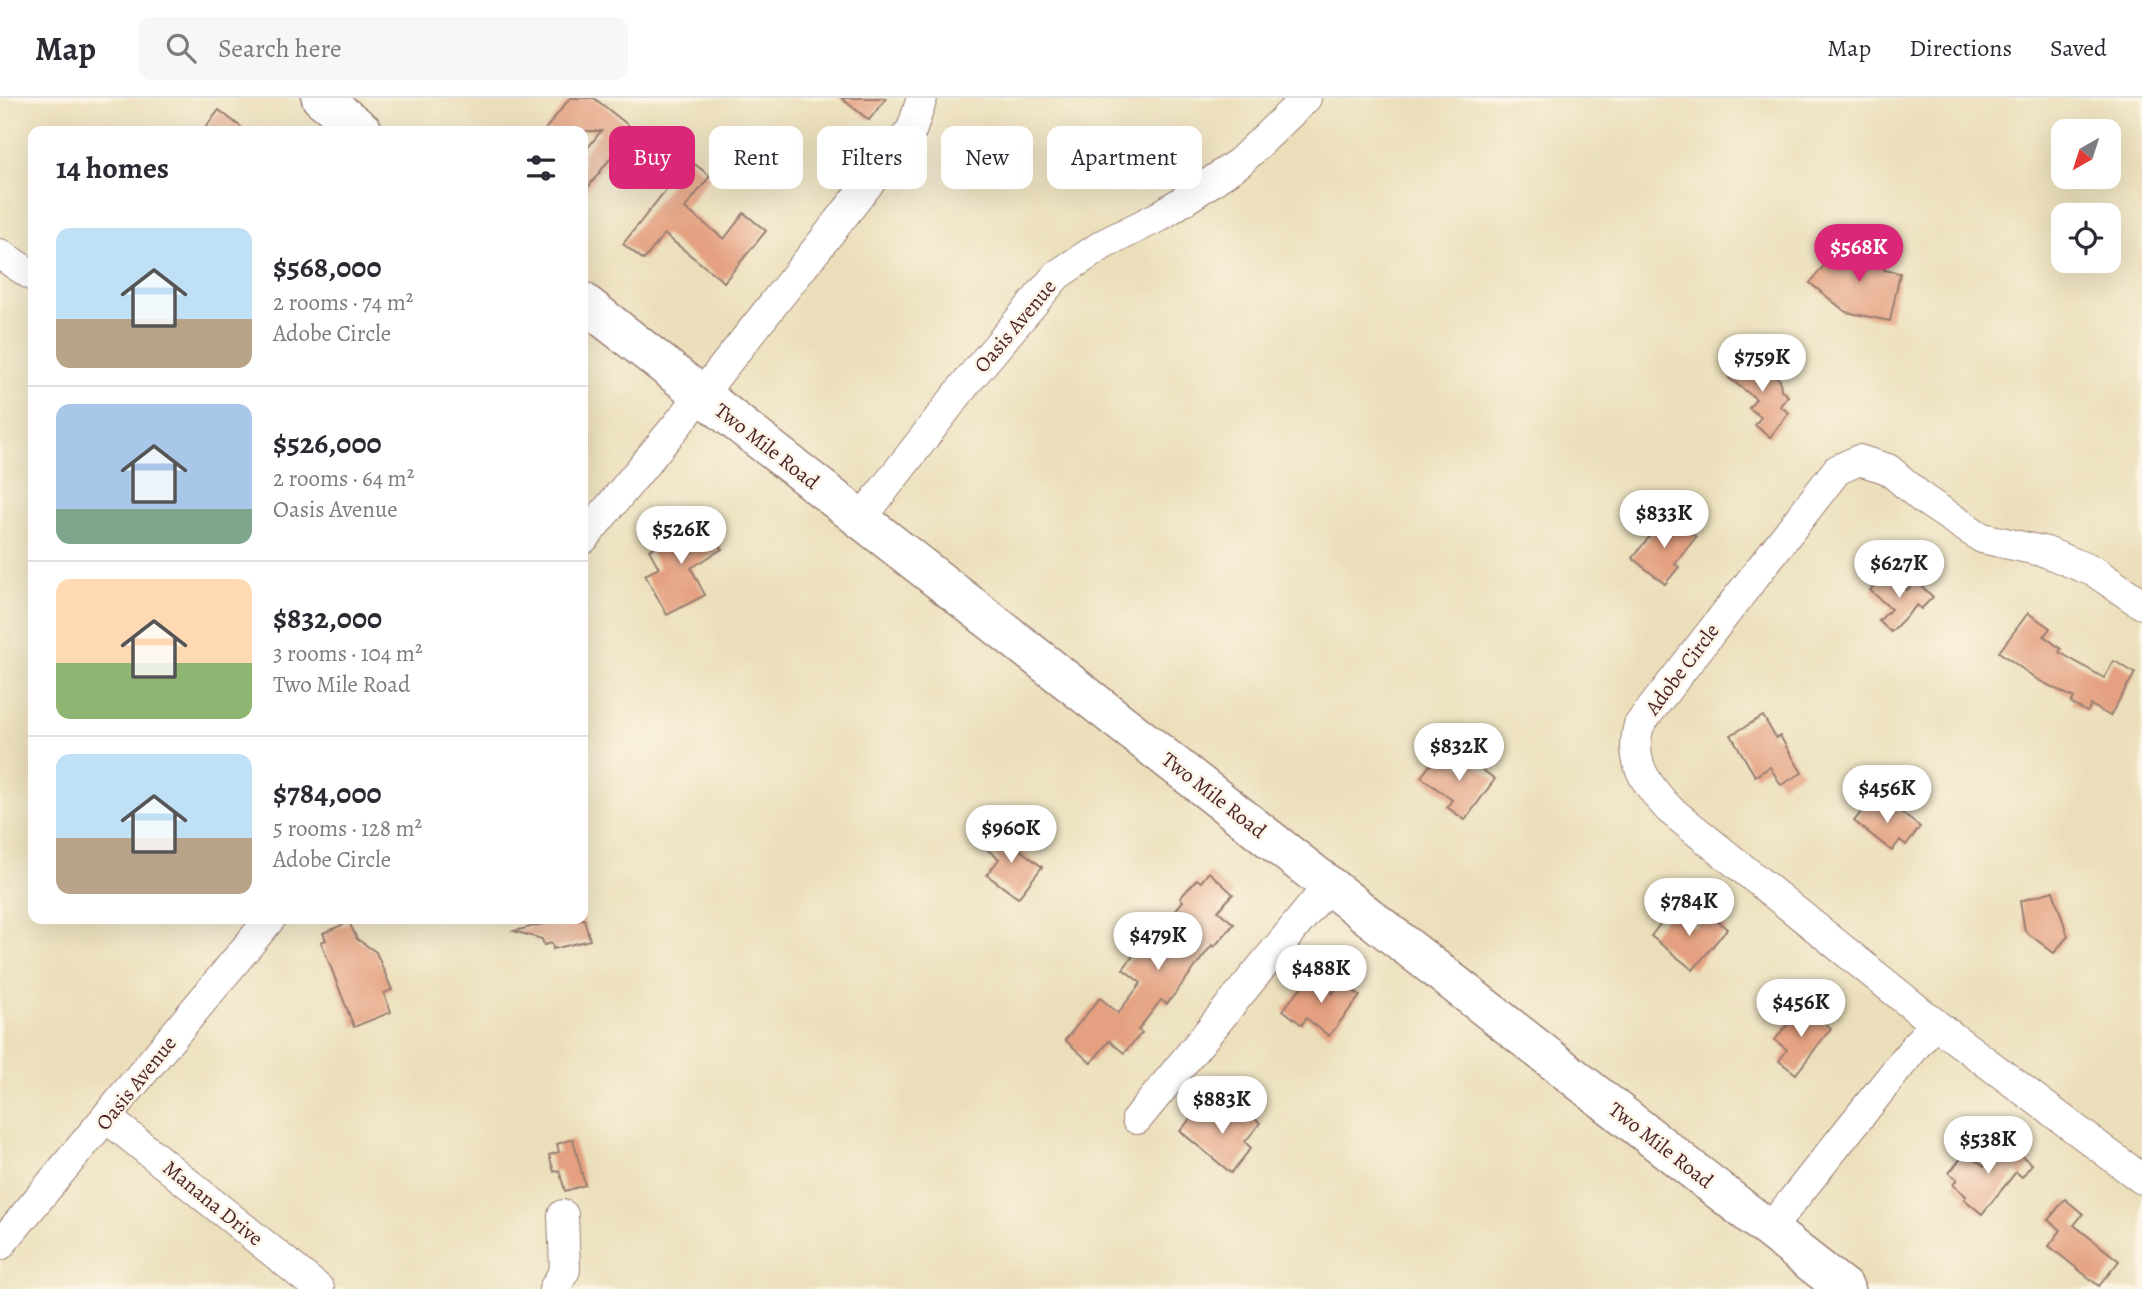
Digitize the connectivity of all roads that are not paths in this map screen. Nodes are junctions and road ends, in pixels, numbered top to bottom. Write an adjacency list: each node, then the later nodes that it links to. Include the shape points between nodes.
1 (321, 98): 4 (main road)
2 (922, 98): 8 (street, via 912,129)
3 (1306, 98): 9 (street, Oasis Avenue, via 1240,162 1158,217 1057,275)
4 (357, 126)
5 (0, 254): 6 (street)
6 (28, 273)
7 (588, 306): 8 (main road, Two Mile Road)
8 (701, 394): 9 (main road, Two Mile Road); 10 (street)
9 (861, 519): 12 (main road, Two Mile Road)
10 (588, 532)
11 (2142, 604): 14 (street, Adobe Circle, via 2095,572 2046,552 1983,538 1923,499 1888,469 1859,460 1837,470 1639,725 1635,760 1647,785 1669,809)
12 (1329, 885): 16 (street); 19 (main road, Two Mile Road)
13 (267, 924): 15 (street, Oasis Avenue)
14 (1934, 1023): 17 (street, Adobe Circle); 19 (street)
15 (107, 1118): 20 (street, Oasis Avenue); 21 (street, Manana Drive)
16 (1137, 1119)
17 (2142, 1179)
18 (564, 1214): 22 (street, via 565,1270)
19 (1769, 1230): 23 (main road, Two Mile Road)
20 (0, 1245)
21 (319, 1289)
22 (554, 1289)
23 (1845, 1289)

